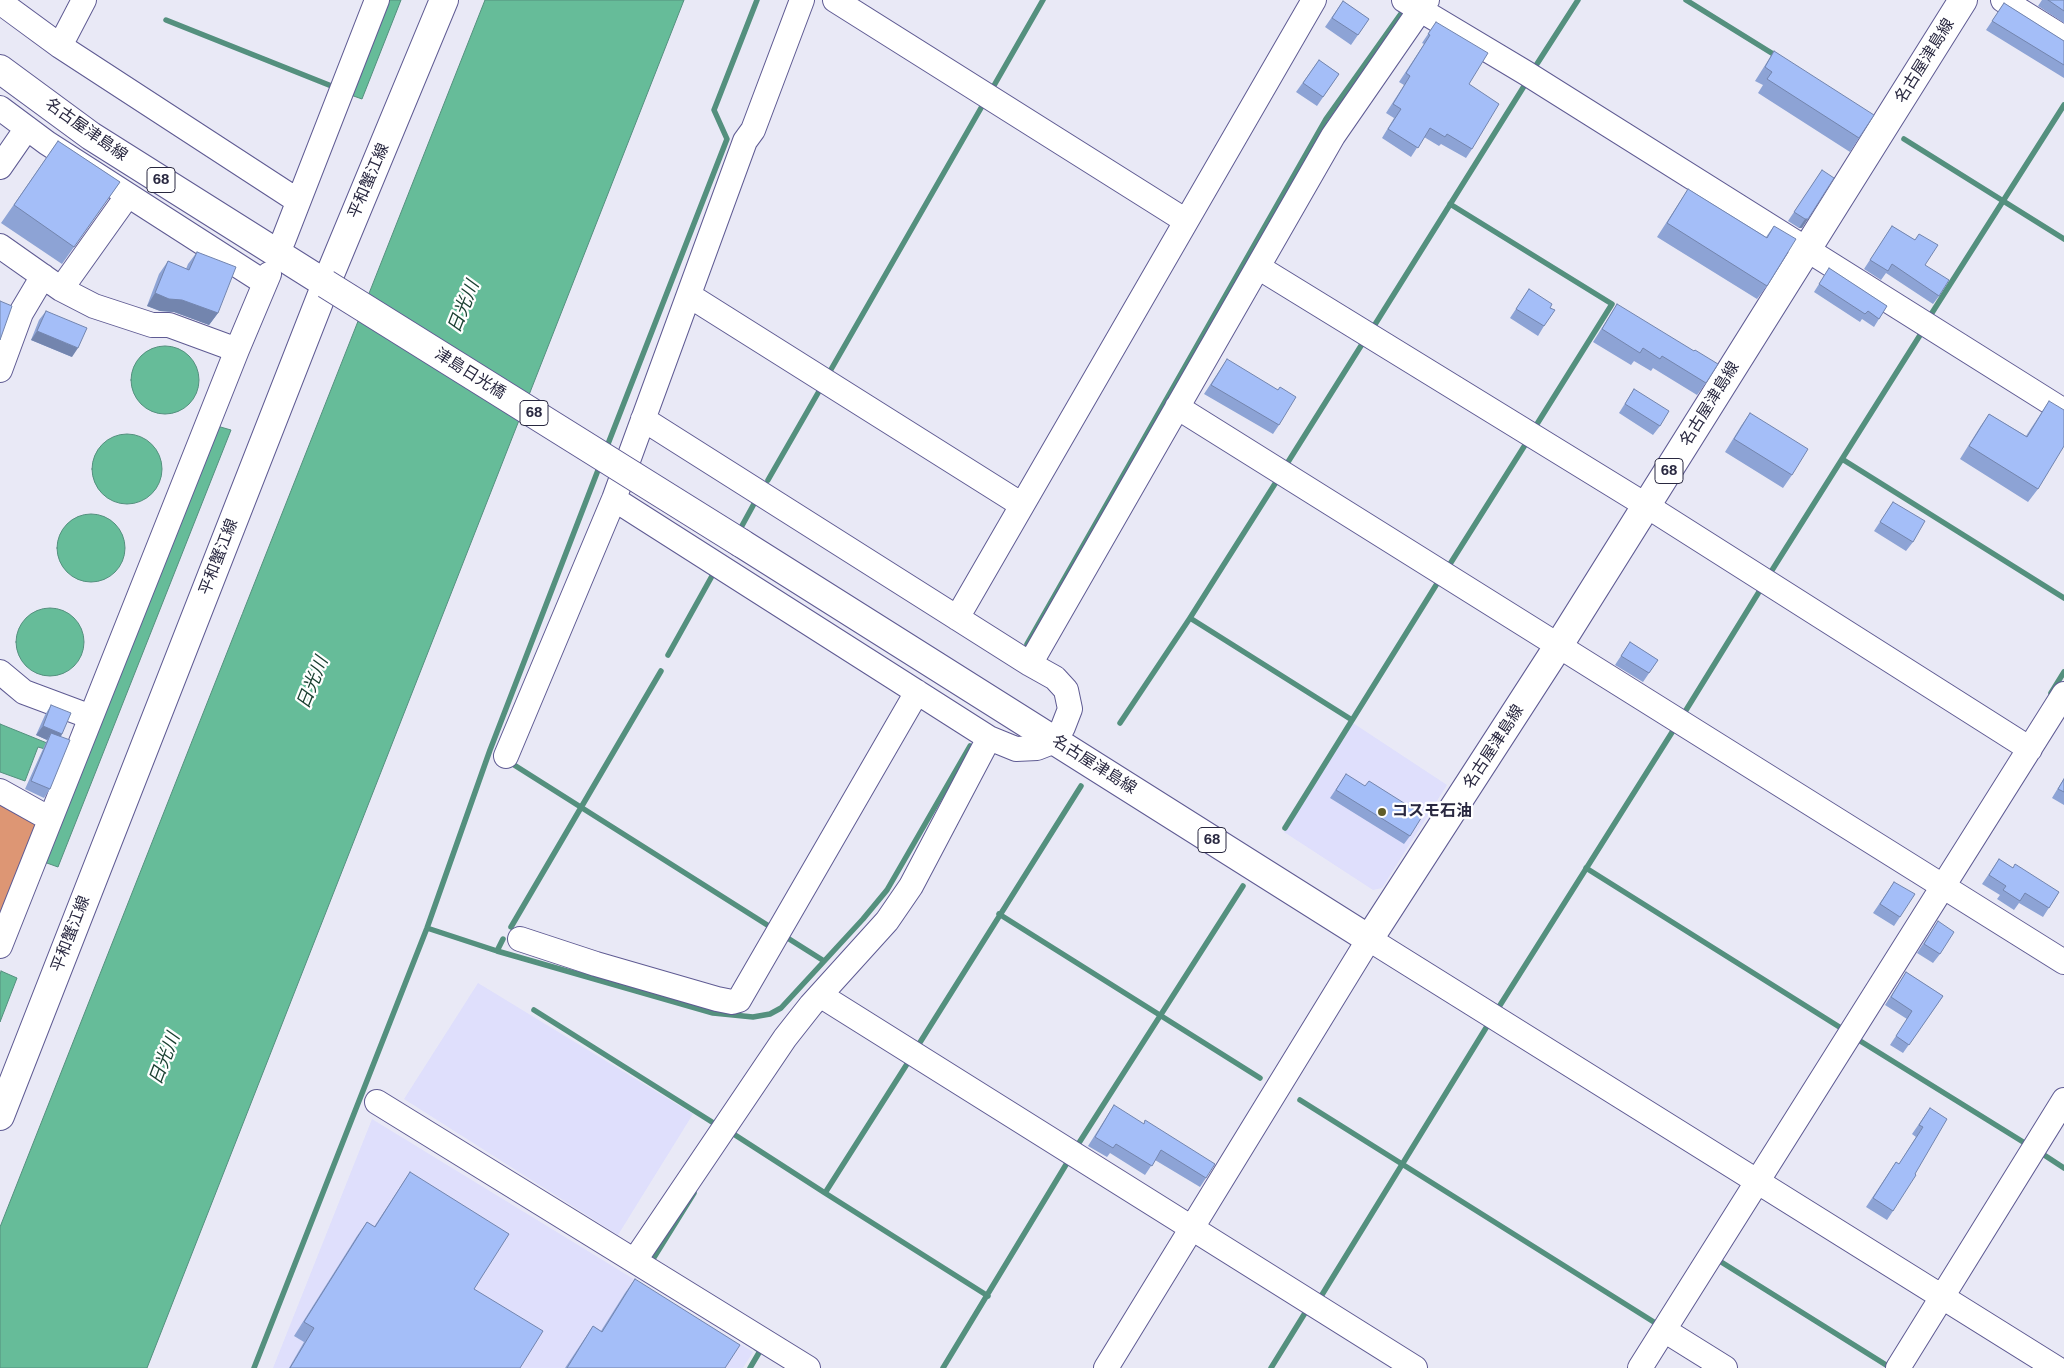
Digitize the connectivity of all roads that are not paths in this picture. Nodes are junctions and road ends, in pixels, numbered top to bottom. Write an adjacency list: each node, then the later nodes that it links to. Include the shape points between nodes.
1 (84, 0): 12 (street)
2 (377, 0): 18 (street)
3 (444, 0): 25 (main road, 平和蟹江線)
4 (802, 0): 26 (street)
5 (835, 0): 19 (street)
6 (1314, 0): 19 (street)
7 (1963, 0): 22 (main road, 名古屋津島線 / 68)
8 (2003, 0): 11 (street)
9 (0, 2): 12 (street)
10 (1417, 3): 22 (street); 23 (street, via 1333,136)
11 (2064, 38)
12 (60, 46): 18 (street)
13 (0, 69): 25 (main road, 名古屋津島線 / 68, via 91,136)
14 (0, 108): 15 (street)
15 (27, 128): 16 (street); 17 (street)
16 (0, 166)
17 (128, 195): 24 (street); 27 (street, via 267,279)
18 (298, 201): 20 (street)
19 (1186, 221): 33 (street)
20 (283, 241)
21 (0, 246): 24 (street)
22 (1807, 249): 30 (street); 34 (main road, 名古屋津島線 / 68)
23 (1258, 267): 29 (street); 34 (street)
24 (52, 283): 27 (street, via 94,306 152,325 169,326); 28 (street, via 21,313)
25 (326, 284): 35 (main road, 津島日光橋 / 68, bridge); 57 (main road, 平和蟹江線)
26 (690, 296): 31 (street); 33 (street)
27 (237, 350): 42 (street)
28 (0, 370)
29 (1177, 407): 37 (street); 38 (street)
30 (2064, 411)
31 (643, 419): 32 (street); 36 (street)
32 (614, 499): 40 (street); 46 (street)
33 (1022, 505): 36 (street)
34 (1647, 506): 37 (main road, 名古屋津島線 / 68); 45 (street)
35 (741, 543): 44 (main road, 名古屋津島線 / 68)
36 (957, 618): 38 (street)
37 (1559, 645): 49 (street); 52 (main road, 名古屋津島線 / 68)
38 (1030, 664): 44 (street, via 1055,678 1066,690 1070,709)
39 (0, 672): 42 (street, via 24,692)
40 (917, 692): 43 (street); 51 (street, via 739,1000 717,999)
41 (2064, 694): 45 (street)
42 (92, 718): 48 (street)
43 (989, 738): 44 (street, via 1016,749 1037,748); 54 (street, via 911,886 887,920)
44 (1055, 741): 52 (main road, 名古屋津島線 / 68)
45 (2030, 748): 49 (street)
46 (506, 756)
47 (0, 791): 48 (street)
48 (50, 819): 50 (street)
49 (1944, 886): 53 (street); 58 (street)
50 (2, 937)
51 (520, 939)
52 (1369, 939): 58 (street); 59 (street)
53 (2064, 962)
54 (820, 995): 59 (street); 60 (street, via 785,1038)
55 (2064, 1100): 61 (street)
56 (377, 1102): 60 (street)
57 (0, 1116)
58 (1758, 1182): 61 (street); 62 (street)
59 (1193, 1230): 64 (street); 65 (street)
60 (635, 1260): 63 (street)
61 (1942, 1297): 68 (street); 69 (street)
62 (1664, 1330): 66 (street); 67 (street)
63 (808, 1368)
64 (1106, 1368)
65 (1415, 1368)
66 (1640, 1368)
67 (1725, 1368)
68 (1898, 1368)
69 (2056, 1368)

